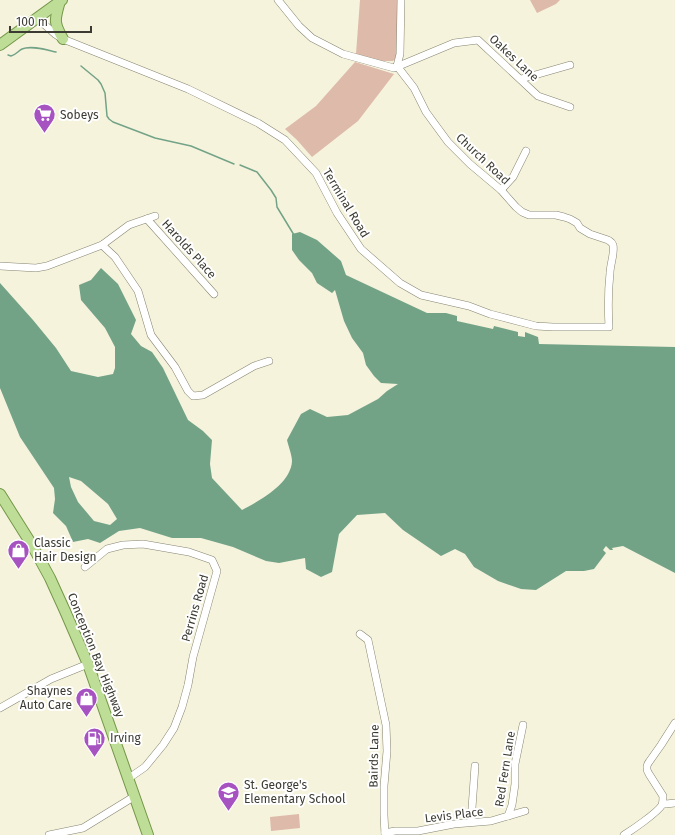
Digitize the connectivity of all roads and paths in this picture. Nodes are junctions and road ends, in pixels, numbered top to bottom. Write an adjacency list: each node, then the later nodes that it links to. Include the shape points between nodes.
1 (61, 0): 4 (main road); 5 (main road, via 55,23)
2 (278, 0): 8 (street, via 312,38 343,54 394,68)
3 (401, 0): 8 (street, via 400,54)
4 (37, 18): 5 (street, Terminal Road); 6 (main road)
5 (63, 39): 18 (street, Terminal Road, via 188,89 258,123 285,140 316,173 337,213 361,249 400,283 421,295 536,326)
6 (0, 45)
7 (570, 65): 9 (street)
8 (397, 66): 9 (street, Oakes Lane, via 454,43 478,40); 12 (street, Church Road, via 448,142)
9 (521, 79): 10 (street, Oakes Lane, via 538,96)
10 (570, 107)
11 (526, 151): 12 (street, via 513,177)
12 (501, 190): 18 (street, Church Road, via 525,214 564,217 577,223 590,234 611,242 613,249 608,302)
13 (155, 216): 14 (street)
14 (147, 219): 15 (street, via 129,225); 17 (street, Harolds Place)
15 (102, 245): 16 (street, via 47,266); 19 (street, via 115,257 138,291 151,335 193,396 203,395 254,366)
16 (0, 266)
17 (214, 294)
18 (609, 327)
19 (269, 361)
20 (0, 494): 23 (main road, Conception Bay Highway, via 50,578)
21 (85, 567): 28 (street, Perrins Road, via 107,549 143,544 189,552 212,560 217,571 182,707 174,728 145,767)
22 (360, 634): 35 (street, Bairds Lane, via 368,640 386,725)
23 (88, 664): 24 (street, via 51,679); 28 (main road, Conception Bay Highway)
24 (0, 708)
25 (675, 723): 31 (street, via 647,766 663,796)
26 (523, 725): 33 (street, Red Fern Lane, via 515,764 512,805)
27 (475, 766): 34 (street)
28 (129, 778): 29 (main road, Conception Bay Highway)
29 (135, 796): 36 (street, via 83,828); 37 (main road, Conception Bay Highway)
30 (675, 803): 31 (street)
31 (662, 804): 38 (street)
32 (525, 811): 33 (street, Levis Place)
33 (508, 816): 34 (street, Levis Place, via 491,821)
34 (471, 822): 35 (street, Levis Place)
35 (385, 834)
36 (49, 835)
37 (148, 835)
38 (624, 835)

